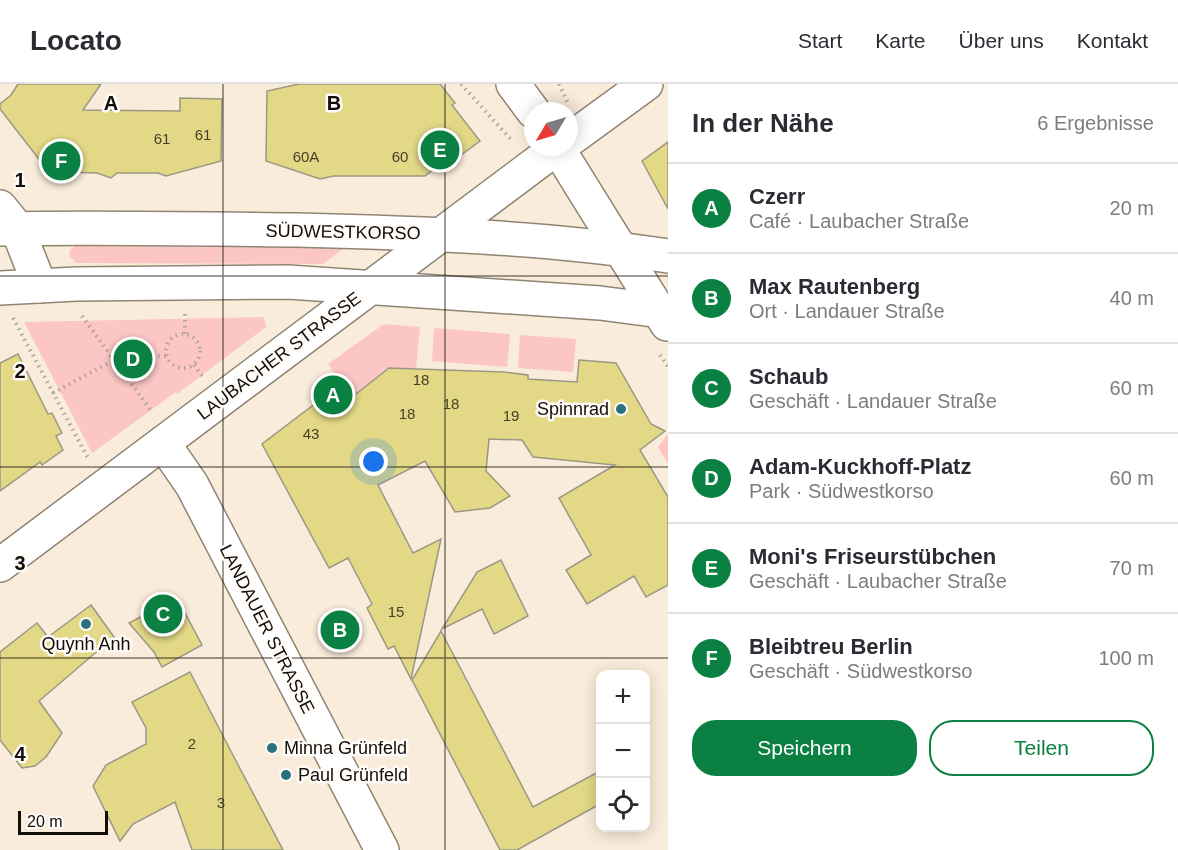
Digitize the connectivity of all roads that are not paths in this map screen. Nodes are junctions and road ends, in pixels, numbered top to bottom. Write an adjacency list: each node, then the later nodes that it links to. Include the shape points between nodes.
1 (513, 84): 3 (street)
2 (646, 84): 4 (street)
3 (526, 102)
4 (578, 133)
5 (546, 156): 8 (street, LAUBACHER STRASSE)
6 (563, 156): 9 (street)
7 (6, 221): 8 (street, SÜDWESTKORSO); 11 (street, SÜDWESTKORSO)
8 (441, 234): 9 (street, SÜDWESTKORSO, via 585,243); 13 (street, LAUBACHER STRASSE)
9 (620, 249): 10 (street, SÜDWESTKORSO); 14 (street)
10 (668, 256)
11 (40, 286): 12 (street); 13 (street, via 288,282)
12 (0, 288)
13 (370, 288): 14 (street, via 600,303); 15 (street, LAUBACHER STRASSE)
14 (665, 316)
15 (159, 429): 16 (street, LAUBACHER STRASSE); 17 (street, LANDAUER STRASSE)
16 (0, 565)
17 (382, 850)

